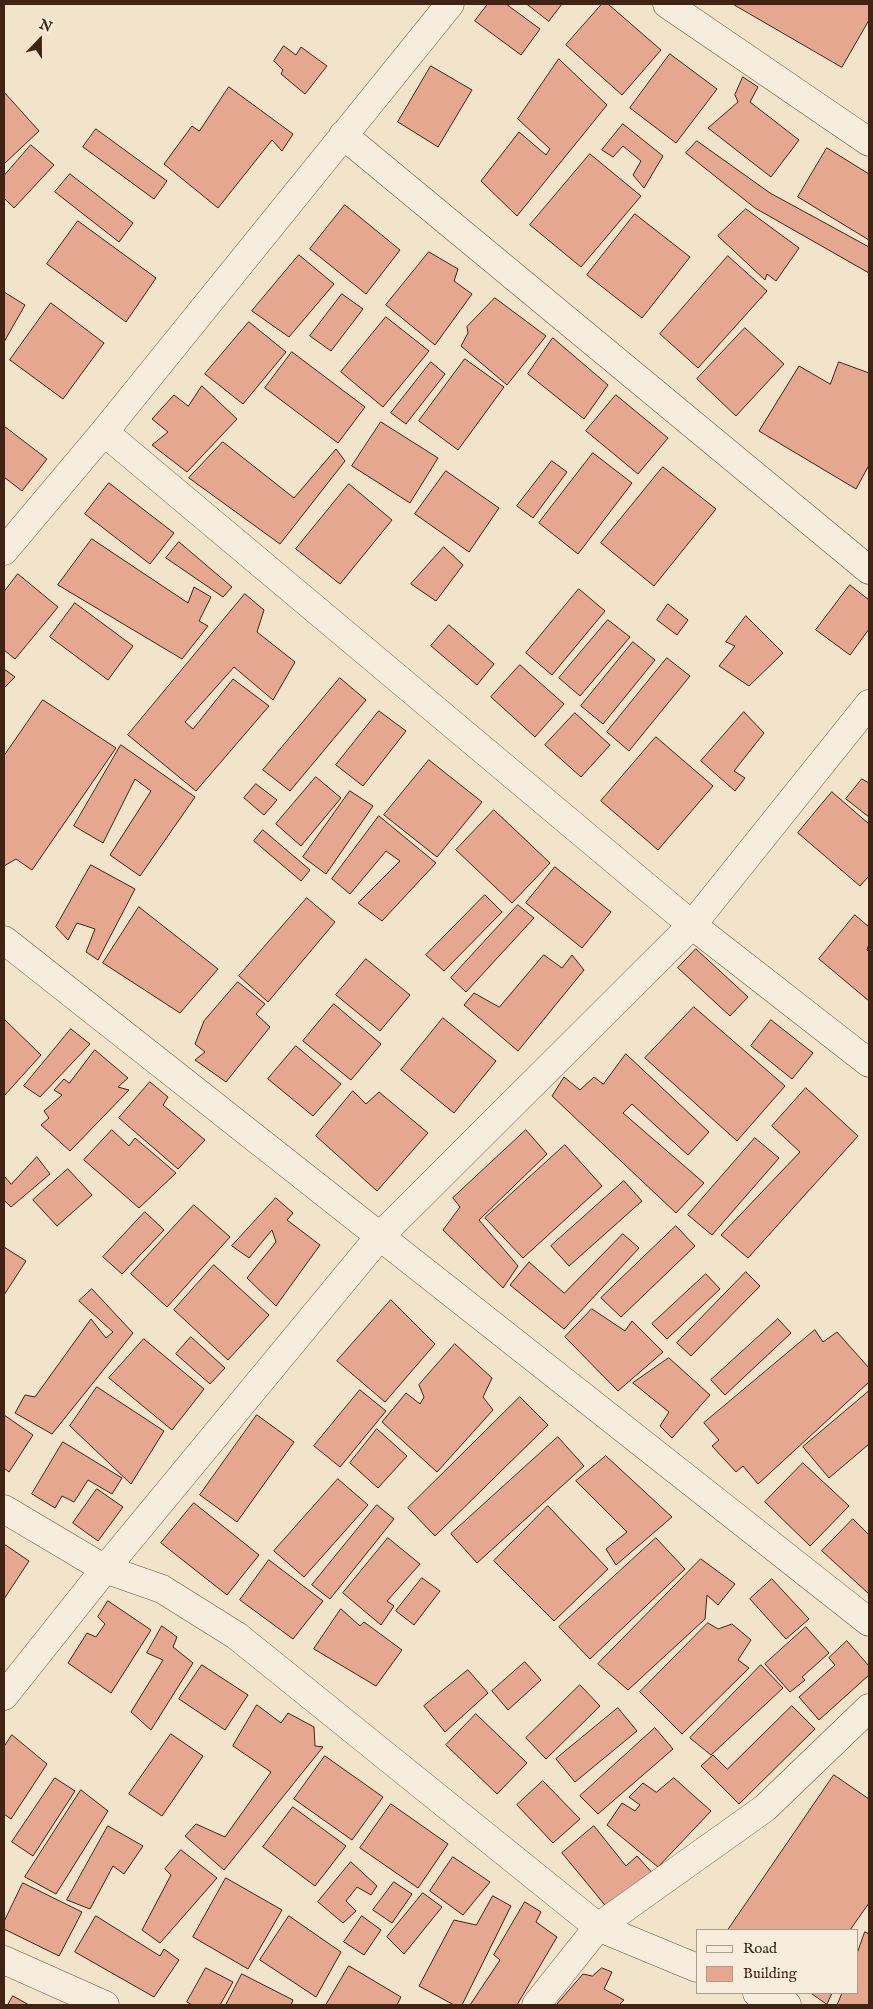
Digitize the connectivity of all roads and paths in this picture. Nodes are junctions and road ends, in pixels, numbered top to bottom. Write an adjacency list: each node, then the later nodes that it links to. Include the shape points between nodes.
1 (450, 4): 3 (street)
2 (667, 4): 4 (street)
3 (343, 135): 5 (street); 7 (street)
4 (869, 142)
5 (104, 432): 6 (street); 9 (street)
6 (7, 540)
7 (869, 570)
8 (869, 704): 9 (street)
9 (692, 925): 11 (street); 12 (street)
10 (4, 940): 12 (street)
11 (869, 1062)
12 (380, 1236): 14 (street); 15 (street)
13 (4, 1509): 14 (street)
14 (105, 1569): 16 (street); 18 (street, via 162,1589 237,1636)
15 (869, 1622)
16 (4, 1696)
17 (869, 1708): 18 (street, via 765,1808)
18 (598, 1927): 20 (street); 23 (street)
19 (4, 1960): 22 (street)
20 (696, 1968)
21 (760, 1994): 24 (street)
22 (104, 2005)
23 (536, 2005)
24 (787, 2005)

